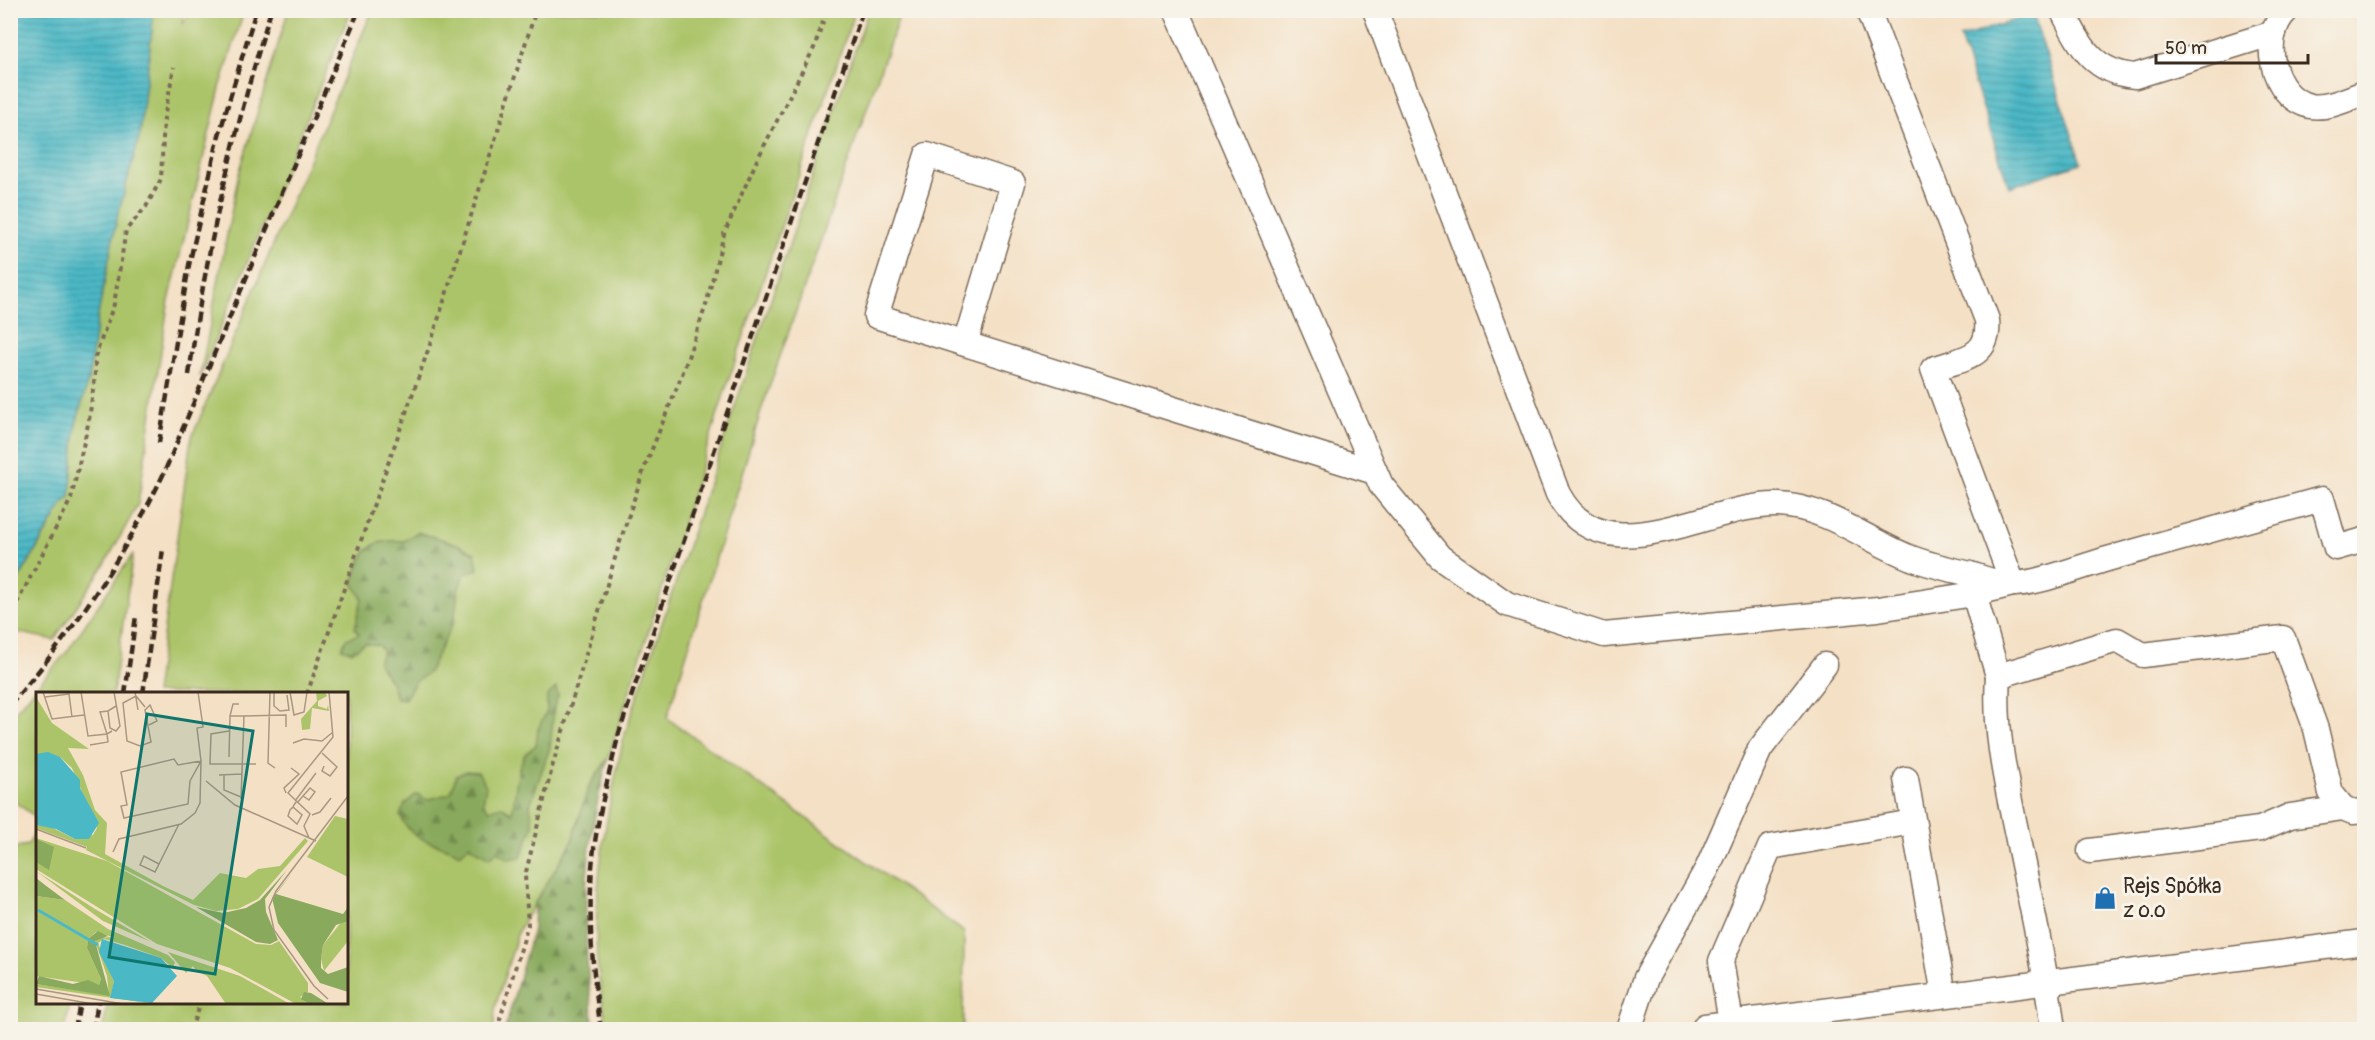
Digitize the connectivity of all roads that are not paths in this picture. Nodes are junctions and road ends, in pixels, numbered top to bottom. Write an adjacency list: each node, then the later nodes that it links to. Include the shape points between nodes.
1 (1176, 10): 9 (lane)
2 (1375, 10): 11 (lane, via 1567,510 1583,523 1620,535 1667,530 1738,508 1798,506 1911,558)
3 (1868, 10): 11 (lane, via 1987,320 1986,342 1979,352 1933,369)
4 (2062, 10): 6 (lane, via 2076,38 2114,74 2135,76)
5 (2287, 10): 6 (lane, via 2279,18)
6 (2274, 33): 7 (lane, via 2274,66 2289,96 2310,106 2328,105)
7 (2364, 93)
8 (965, 344): 8 (lane, via 1013,183 927,155 876,316); 9 (lane)
9 (1375, 472): 12 (lane, via 1381,485 1440,557 1508,604 1604,635 1878,609)
10 (2364, 540): 11 (lane, via 2336,548 2322,500)
11 (2013, 584): 12 (lane)
12 (1974, 594): 14 (lane)
13 (1825, 665): 24 (lane, via 1760,749 1708,867 1646,978)
14 (1998, 676): 16 (lane, via 2117,640 2143,655 2283,638 2316,729 2331,794); 20 (lane, via 1996,710 2004,771)
15 (1905, 779): 17 (lane)
16 (2354, 809): 18 (lane, via 2290,816 2260,829)
17 (1913, 822): 21 (lane); 22 (lane, via 1770,848 1720,961)
18 (2090, 851)
19 (2364, 942): 20 (lane)
20 (2047, 982): 21 (lane); 25 (lane)
21 (1944, 995): 22 (lane)
22 (1731, 1023): 23 (lane)
23 (1705, 1026)
24 (1629, 1029)
25 (2053, 1029)

